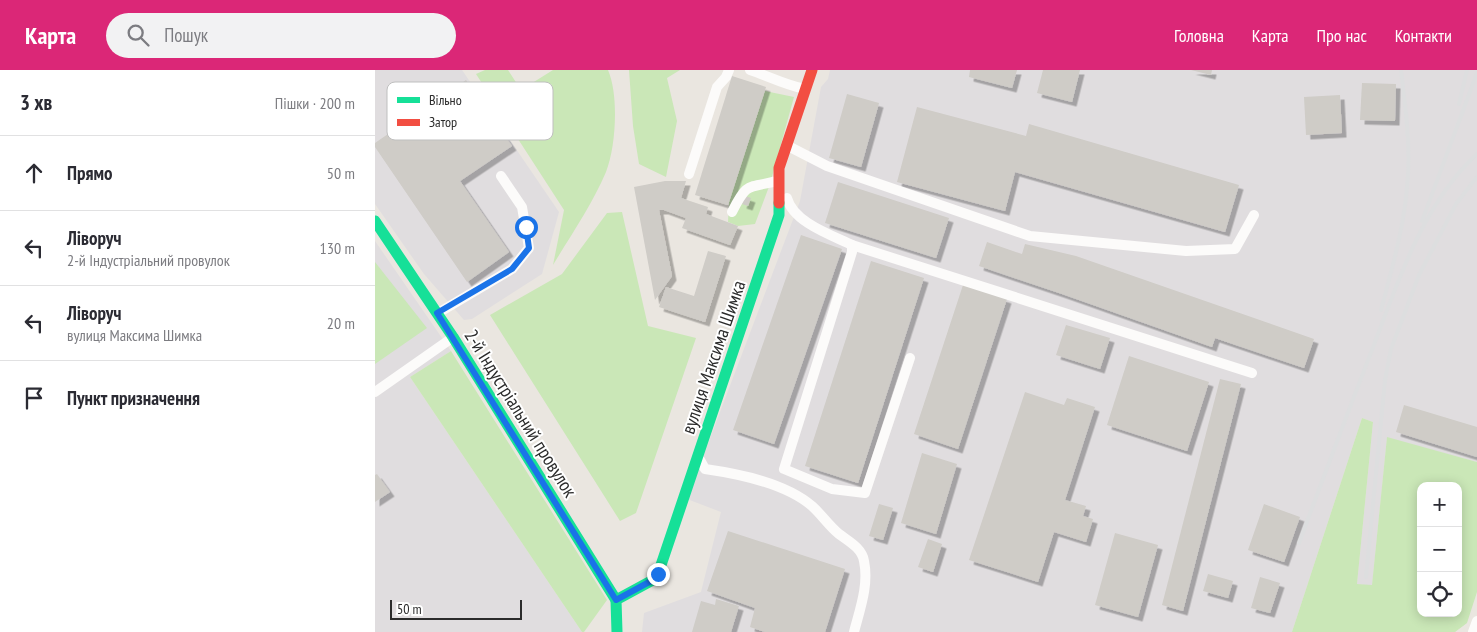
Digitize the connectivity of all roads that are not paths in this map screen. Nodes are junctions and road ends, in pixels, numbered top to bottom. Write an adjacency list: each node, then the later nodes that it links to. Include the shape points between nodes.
1 (729, 70): 7 (lane, via 717,87)
2 (750, 70): 4 (lane)
3 (812, 70): 4 (street, вулиця Максима Шимка)
4 (805, 89): 5 (street, вулиця Максима Шимка)
5 (787, 145): 6 (street, вулиця Максима Шимка); 11 (lane, via 827,166 1030,236 1186,251 1235,249)
6 (779, 168): 9 (street, вулиця Максима Шимка); 13 (lane, via 789,205 798,216)
7 (689, 174)
8 (501, 176): 14 (lane, via 522,208 529,248 512,269)
9 (779, 181): 10 (lane, via 748,188); 19 (street, вулиця Максима Шимка, via 779,215)
10 (732, 212)
11 (1254, 215)
12 (375, 221): 14 (street, 2-й Індустріальний провулок)
13 (851, 245): 16 (lane, via 852,252 784,469 832,489 865,493); 17 (lane)
14 (437, 313): 15 (street, 2-й Індустріальний провулок)
15 (453, 337): 18 (lane); 20 (street, 2-й Індустріальний провулок)
16 (911, 358)
17 (1252, 373)
18 (375, 392)
19 (698, 456): 20 (street, вулиця Максима Шимка, via 658,574); 23 (lane, via 705,469 786,489 812,506 834,530 853,544 864,559 866,583)
20 (616, 600): 22 (street)
21 (1477, 621): 24 (lane)
22 (617, 632)
23 (854, 632)
24 (1473, 632)

